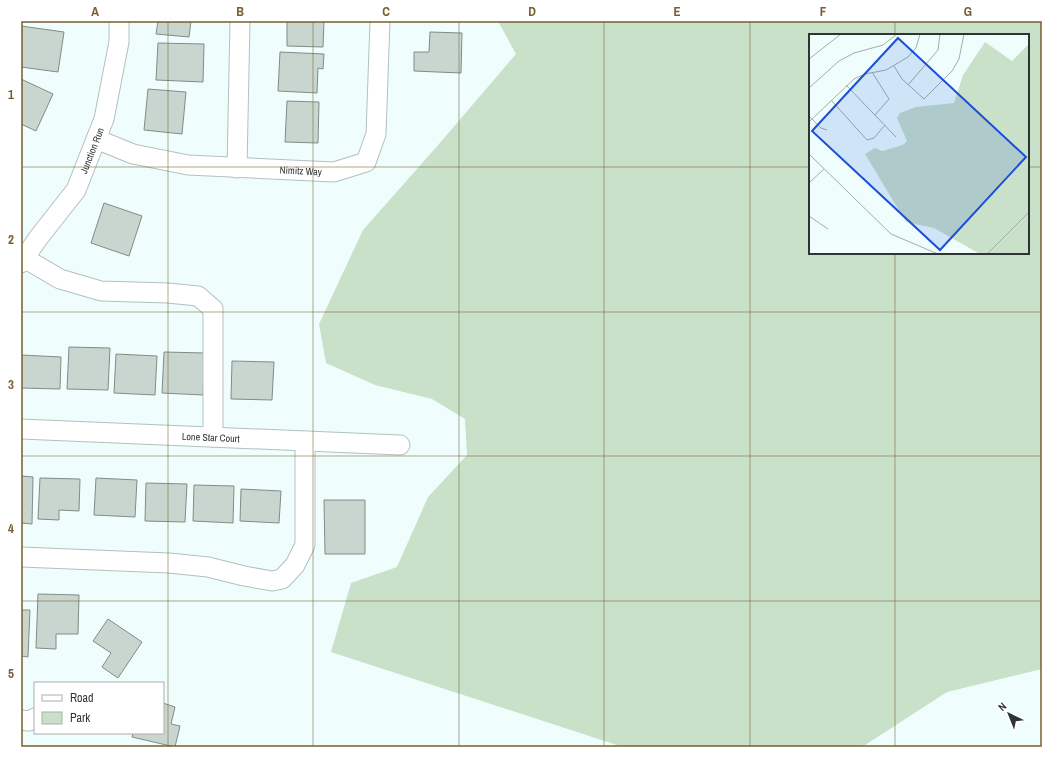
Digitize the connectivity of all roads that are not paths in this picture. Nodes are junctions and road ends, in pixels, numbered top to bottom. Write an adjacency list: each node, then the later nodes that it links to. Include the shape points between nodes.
1 (119, 21): 4 (street, Junction Run, via 119,42 104,120)
2 (240, 21): 5 (street)
3 (380, 21): 5 (street, Nimitz Way, via 376,134 366,162 334,172)
4 (96, 139): 5 (street, Nimitz Way, via 133,154 188,165); 6 (street, Junction Run, via 76,190)
5 (237, 168)
6 (23, 260): 8 (street, via 60,279 101,291 198,296 213,309)
7 (21, 429): 8 (street, Lone Star Court)
8 (213, 437): 9 (street, Lone Star Court)
9 (304, 441): 10 (street, Lone Star Court); 11 (street, via 305,545 295,565 282,579 272,581 208,567 169,563)
10 (400, 445)
11 (21, 557)
12 (34, 718): 13 (street)
13 (21, 720)

